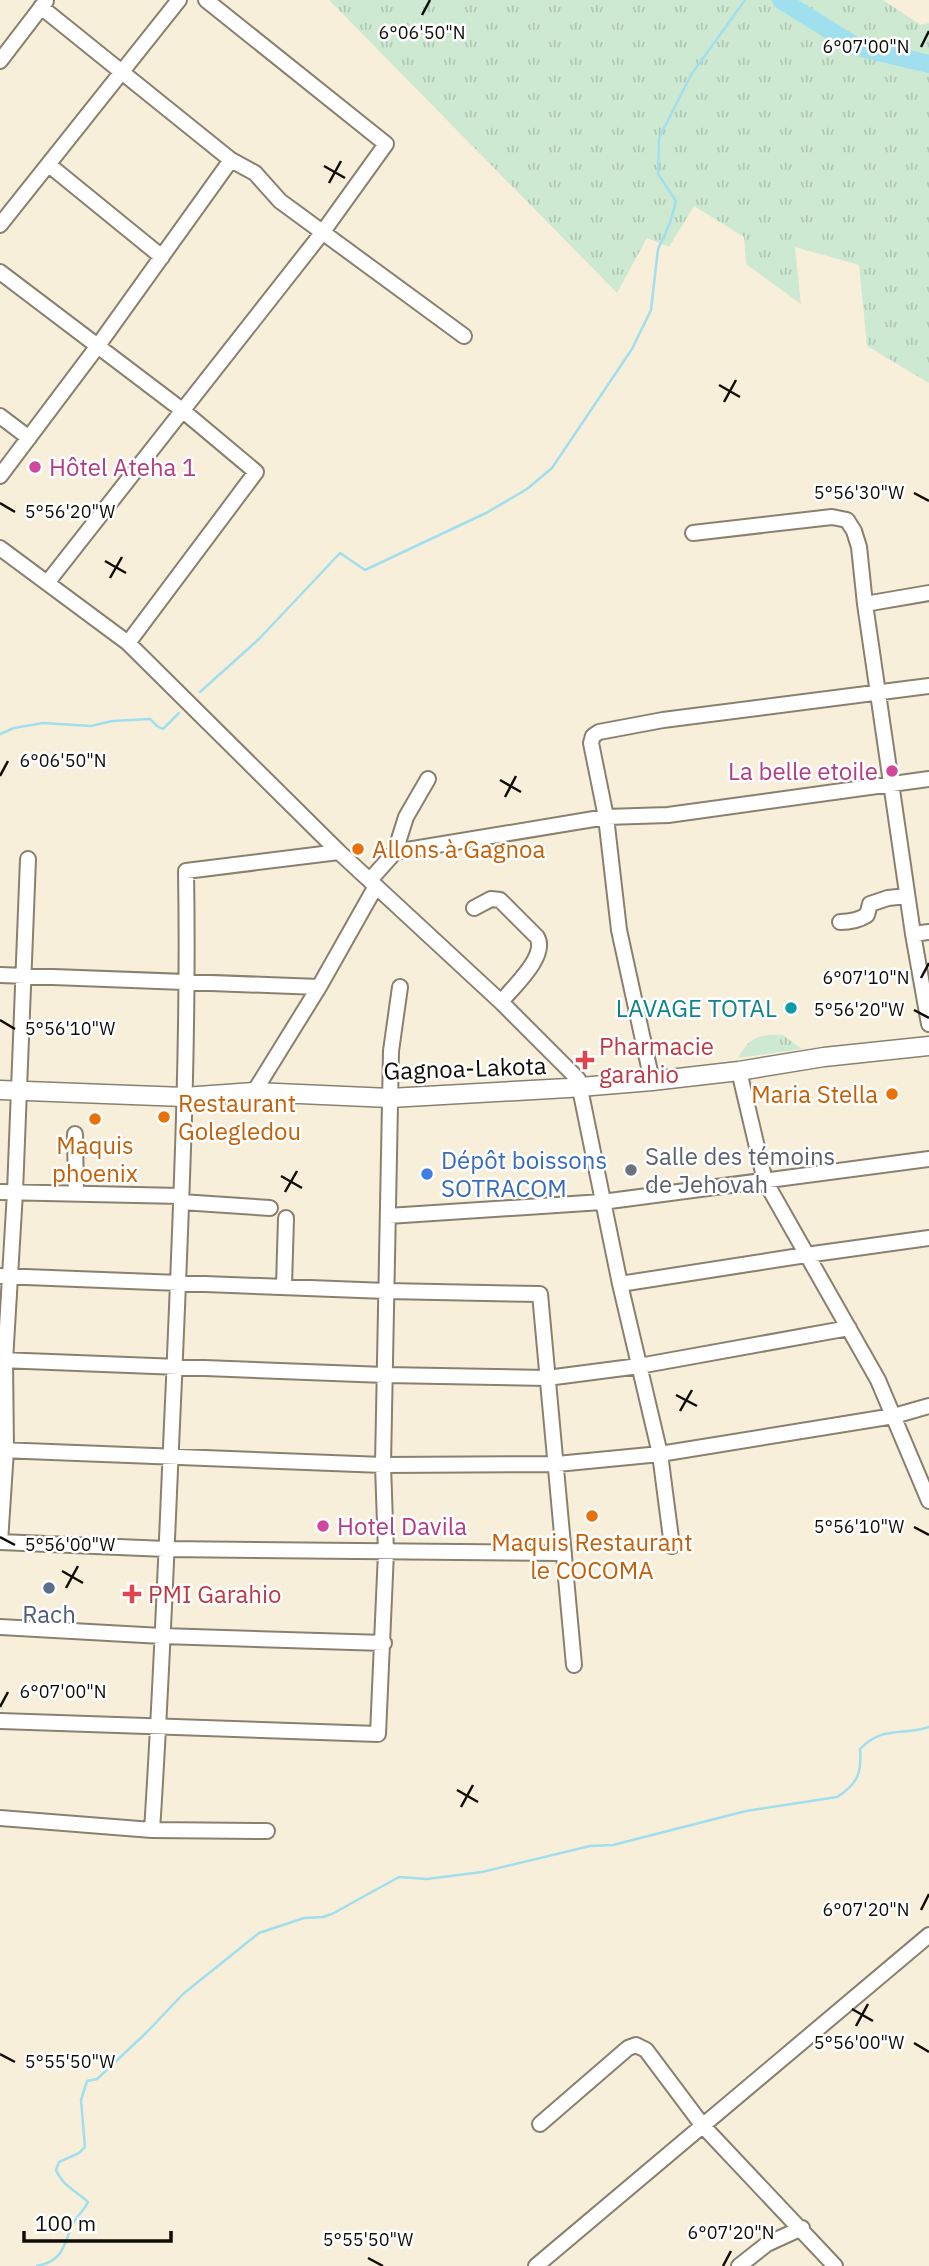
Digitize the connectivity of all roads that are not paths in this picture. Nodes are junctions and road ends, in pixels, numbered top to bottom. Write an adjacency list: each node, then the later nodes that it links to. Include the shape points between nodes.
1 (179, 0): 5 (street)
2 (206, 0): 9 (street, via 386,144)
3 (44, 4): 4 (street); 5 (street)
4 (0, 61)
5 (123, 72): 6 (street); 7 (street)
6 (231, 160): 9 (street, via 255,173 279,201); 10 (street)
7 (48, 165): 8 (street); 10 (street)
8 (0, 225)
9 (322, 233): 12 (street); 14 (street)
10 (162, 257): 13 (street)
11 (0, 272): 13 (street)
12 (464, 336)
13 (97, 347): 14 (street); 16 (street)
14 (182, 410): 20 (street); 23 (street, via 256,472)
15 (0, 416): 16 (street)
16 (29, 438): 17 (street)
17 (0, 476)
18 (693, 533): 22 (street, via 832,517 847,520 859,547)
19 (0, 548): 20 (street)
20 (47, 583): 23 (street)
21 (929, 593): 22 (street)
22 (865, 604): 25 (street)
23 (128, 643): 30 (street)
24 (929, 686): 25 (street)
25 (878, 693): 28 (street); 29 (street, via 599,732 591,743)
26 (428, 779): 31 (street, via 406,817)
27 (929, 779): 28 (street)
28 (891, 784): 29 (street, via 668,815); 34 (street)
29 (606, 817): 31 (street); 48 (street, via 620,930)
30 (339, 852): 33 (street); 41 (street, via 186,871)
31 (395, 852): 33 (street)
32 (28, 859): 40 (street)
33 (373, 883): 42 (street); 44 (street)
34 (908, 895): 36 (street, via 880,900 870,904 866,916); 38 (street)
35 (474, 908): 44 (street, via 484,901 500,900 541,944 540,953)
36 (839, 922)
37 (929, 932): 38 (street)
38 (913, 934): 45 (street)
39 (0, 975): 40 (street)
40 (24, 976): 41 (street); 51 (street)
41 (188, 982): 42 (street); 53 (street)
42 (319, 987): 52 (street)
43 (400, 987): 54 (street)
44 (501, 1002): 49 (street, via 578,1079)
45 (929, 1024)
46 (929, 1046): 47 (main road, Gagnoa-Lakota)
47 (739, 1071): 48 (main road, Gagnoa-Lakota); 57 (street)
48 (652, 1081): 49 (main road, Gagnoa-Lakota)
49 (580, 1087): 54 (main road, Gagnoa-Lakota); 61 (street)
50 (0, 1090): 51 (main road, Gagnoa-Lakota)
51 (19, 1090): 53 (main road, Gagnoa-Lakota); 58 (street)
52 (254, 1092): 53 (main road, Gagnoa-Lakota); 54 (main road, Gagnoa-Lakota)
53 (184, 1097): 60 (street)
54 (390, 1098): 63 (street)
55 (75, 1134): 59 (street)
56 (929, 1159): 57 (street)
57 (765, 1181): 61 (street); 66 (street)
58 (8, 1192): 59 (street); 67 (street)
59 (76, 1194): 60 (street)
60 (181, 1199): 62 (street); 68 (street)
61 (603, 1202): 63 (street); 69 (street)
62 (270, 1208)
63 (388, 1216): 71 (street)
64 (286, 1218): 70 (street)
65 (929, 1238): 66 (street)
66 (806, 1255): 69 (street); 72 (street)
67 (5, 1276): 68 (street); 73 (street)
68 (178, 1283): 70 (street); 75 (street)
69 (620, 1284): 74 (street)
70 (284, 1286): 71 (street)
71 (386, 1291): 76 (street); 77 (street, via 540,1294)
72 (849, 1328): 74 (street); 79 (street)
73 (3, 1361): 75 (street); 80 (street)
74 (639, 1366): 77 (street); 81 (street)
75 (174, 1367): 76 (street); 82 (street)
76 (385, 1375): 77 (street); 84 (street)
77 (547, 1378): 83 (street)
78 (929, 1406): 79 (street)
79 (894, 1416): 81 (street); 85 (street)
80 (3, 1450): 82 (street); 86 (street)
81 (660, 1454): 83 (street); 87 (street)
82 (170, 1457): 84 (street); 88 (street)
83 (556, 1464): 84 (street); 90 (street)
84 (383, 1465): 89 (street)
85 (929, 1501)
86 (0, 1542): 88 (street)
87 (672, 1546)
88 (166, 1549): 89 (street); 92 (street)
89 (386, 1552): 90 (street); 93 (street)
90 (565, 1553): 94 (street)
91 (0, 1627): 92 (street)
92 (163, 1636): 93 (street); 96 (street)
93 (384, 1643): 96 (street, via 378,1734)
94 (574, 1665)
95 (0, 1721): 96 (street)
96 (159, 1727): 98 (street)
97 (0, 1818): 98 (street)
98 (152, 1830): 99 (street)
99 (267, 1832)
100 (929, 1935): 102 (street)
101 (540, 2123): 102 (street, via 636,2045 646,2050)
102 (703, 2126): 103 (street); 104 (street)
103 (802, 2228): 105 (street, via 767,2244); 106 (street)
104 (536, 2266)
105 (739, 2266)
106 (835, 2266)

